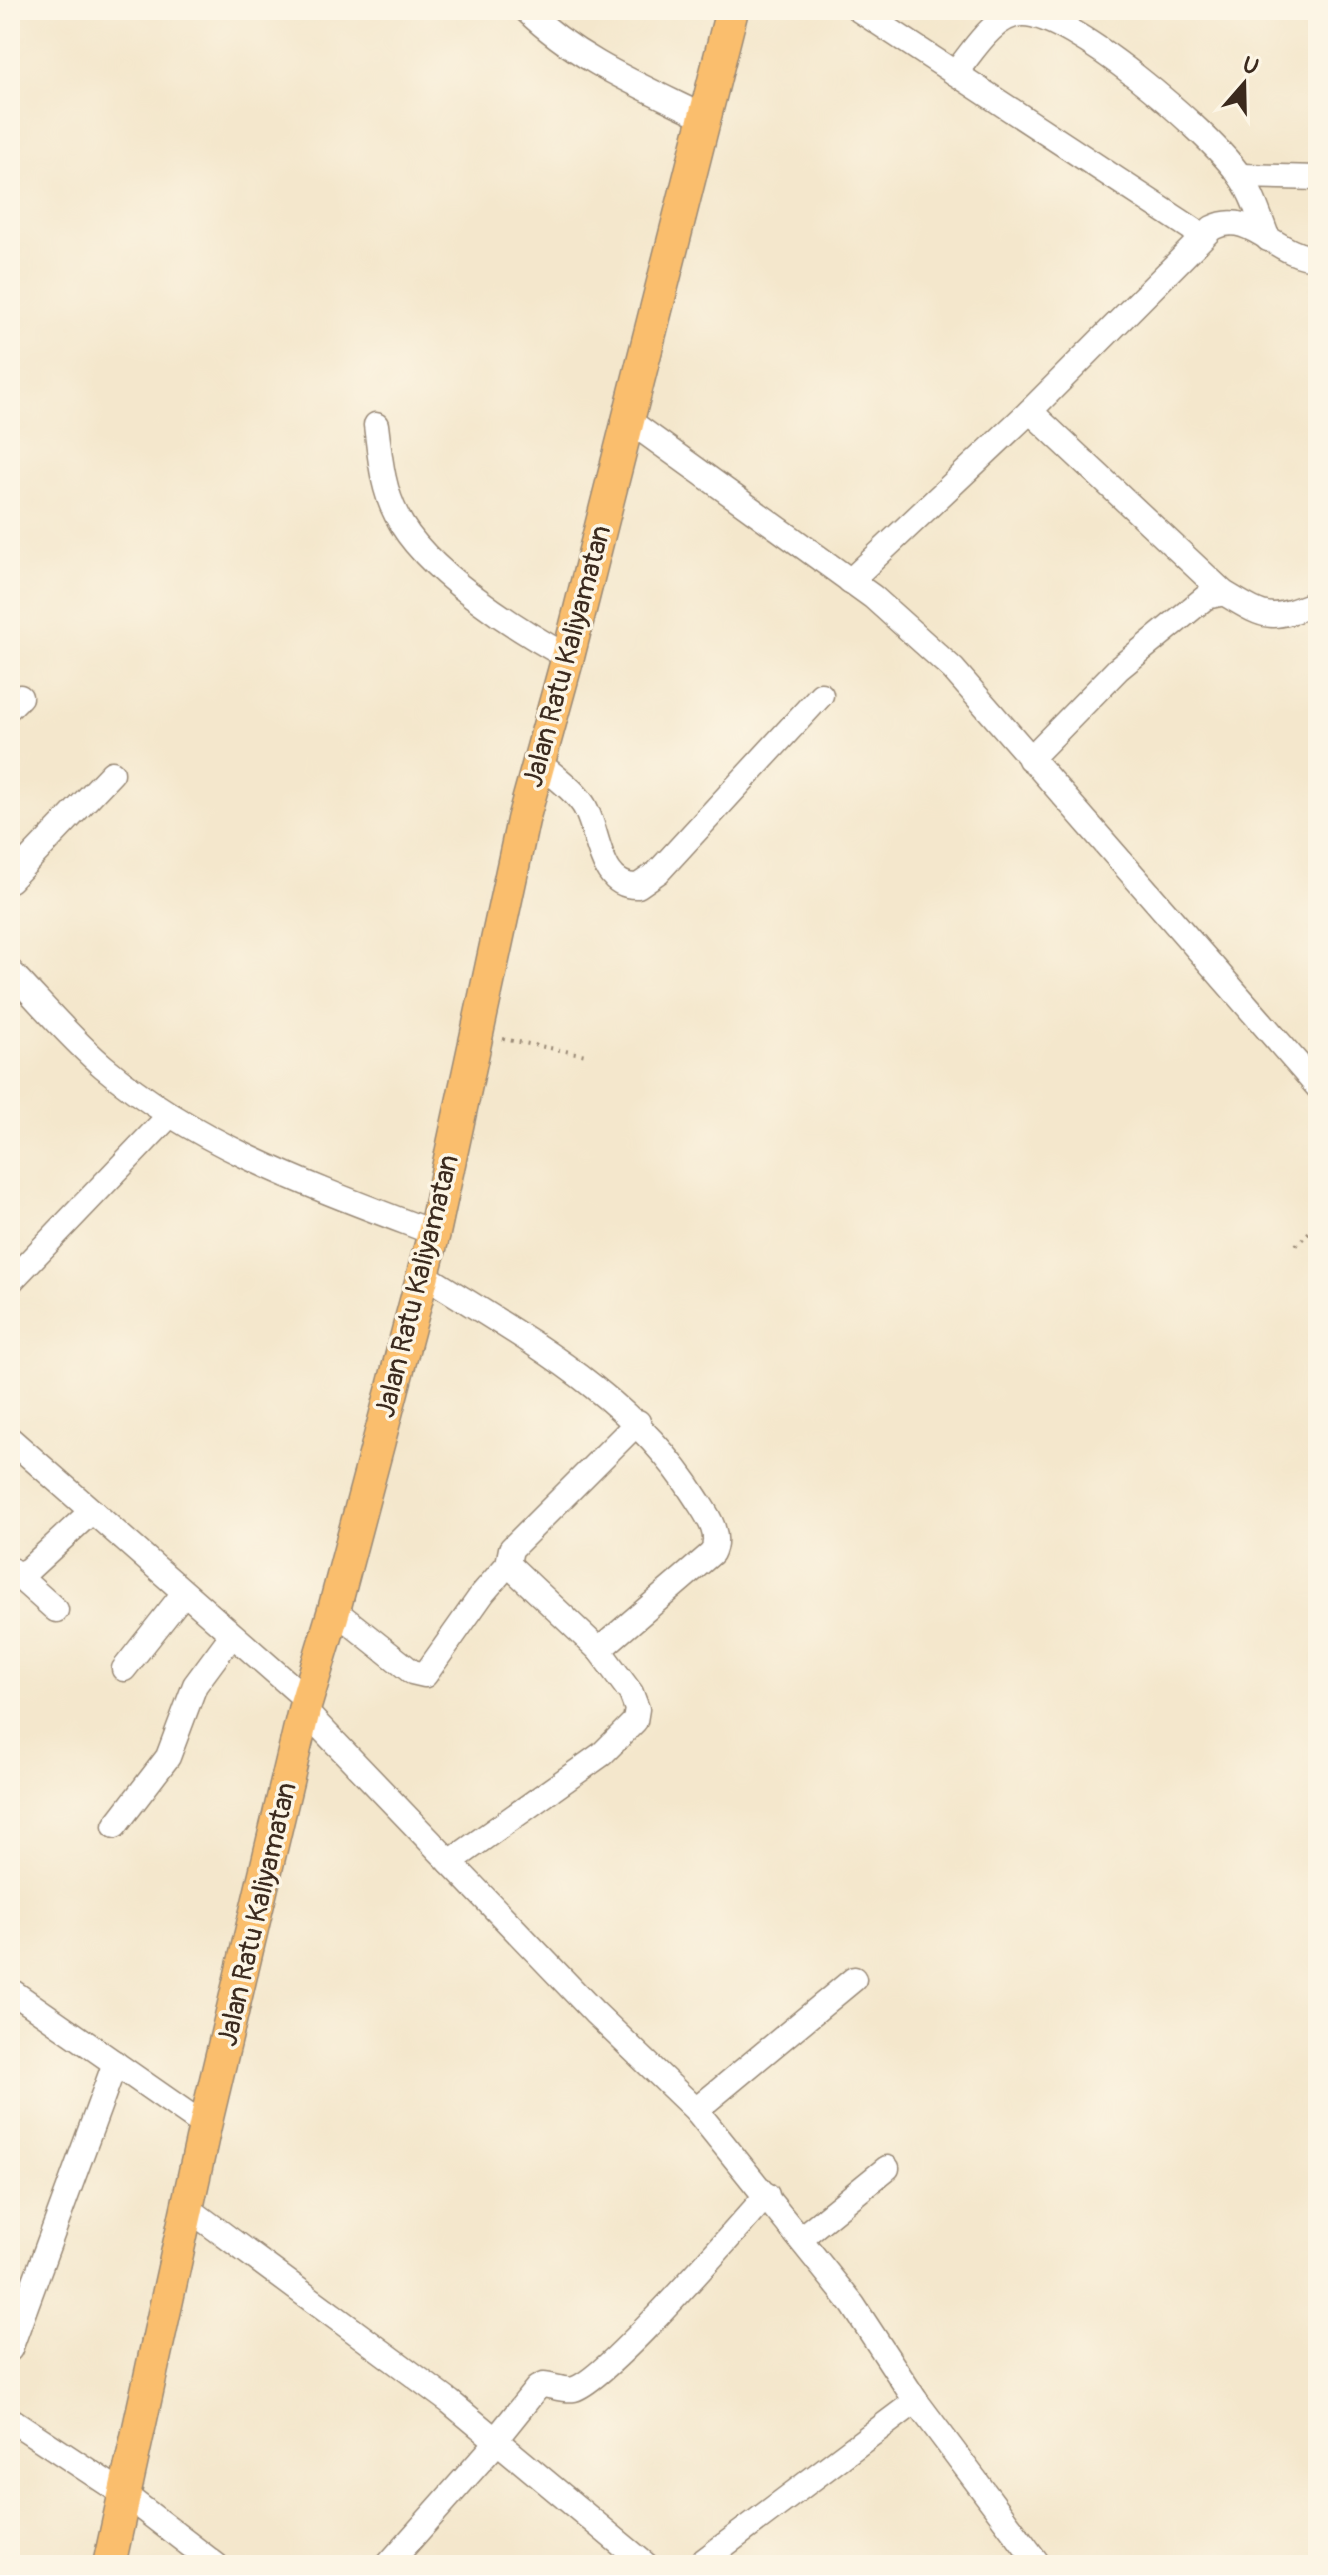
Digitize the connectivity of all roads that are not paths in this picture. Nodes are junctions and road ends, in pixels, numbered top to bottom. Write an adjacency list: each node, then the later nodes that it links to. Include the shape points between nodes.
1 (526, 10): 5 (street, via 607,70)
2 (732, 10): 5 (main road, Jalan Ratu Kaliyamatan)
3 (859, 10): 4 (street)
4 (955, 73): 6 (street, via 1004,18 1034,16 1099,48 1226,157); 8 (street)
5 (706, 118): 12 (main road, Jalan Ratu Kaliyamatan)
6 (1240, 176): 7 (street); 9 (street)
7 (1318, 178)
8 (1203, 236): 9 (street, via 1224,221 1238,222); 11 (street)
9 (1268, 239): 10 (street, via 1292,255)
10 (1318, 258)
11 (1030, 411): 14 (street); 15 (street)
12 (628, 420): 14 (street); 17 (main road, Jalan Ratu Kaliyamatan)
13 (376, 425): 17 (street, via 383,478 397,517 419,545 462,588 520,632)
14 (850, 581): 19 (street, via 953,669)
15 (1224, 593): 16 (street, via 1265,617); 19 (street, via 1206,597 1146,644)
16 (1318, 602)
17 (568, 657): 20 (main road, Jalan Ratu Kaliyamatan)
18 (821, 695): 20 (street, via 658,872 638,886 612,874 583,804)
19 (1030, 759): 24 (street)
20 (538, 762): 26 (main road, Jalan Ratu Kaliyamatan)
21 (112, 773): 22 (street)
22 (10, 880)
23 (10, 971): 25 (street, via 103,1066)
24 (1313, 1071)
25 (170, 1115): 26 (street, via 286,1174); 28 (street)
26 (434, 1233): 27 (main road, Jalan Ratu Kaliyamatan)
27 (423, 1274): 29 (street, via 577,1372); 36 (main road, Jalan Ratu Kaliyamatan)
28 (10, 1282)
29 (638, 1422): 32 (street, via 516,1544); 38 (street, via 684,1480 715,1531 716,1544)
30 (10, 1439): 31 (street)
31 (92, 1511): 33 (street, via 28,1570); 34 (street)
32 (508, 1564): 36 (street, via 425,1675 412,1672); 38 (street)
33 (12, 1573): 35 (street)
34 (184, 1593): 37 (street); 39 (street)
35 (56, 1610)
36 (334, 1610): 40 (main road, Jalan Ratu Kaliyamatan)
37 (232, 1635): 40 (street); 41 (street, via 195,1685 168,1757)
38 (599, 1650): 42 (street, via 637,1709 628,1732)
39 (124, 1669)
40 (305, 1705): 42 (street); 47 (main road, Jalan Ratu Kaliyamatan)
41 (115, 1826)
42 (450, 1862): 46 (street)
43 (854, 1979): 46 (street)
44 (10, 1990): 45 (street)
45 (115, 2063): 47 (street); 52 (street)
46 (696, 2110): 49 (street)
47 (205, 2126): 50 (main road, Jalan Ratu Kaliyamatan)
48 (887, 2168): 51 (street)
49 (767, 2195): 51 (street); 55 (street, via 625,2348 584,2384 537,2388)
50 (189, 2209): 55 (street); 56 (main road, Jalan Ratu Kaliyamatan)
51 (802, 2237): 53 (street)
52 (10, 2349)
53 (916, 2401): 57 (street); 62 (street)
54 (10, 2419): 56 (street)
55 (497, 2440): 60 (street); 61 (street)
56 (125, 2495): 58 (main road, Jalan Ratu Kaliyamatan); 59 (street)
57 (1032, 2562)
58 (109, 2565)
59 (216, 2565)
60 (388, 2565)
61 (646, 2565)
62 (698, 2565)

